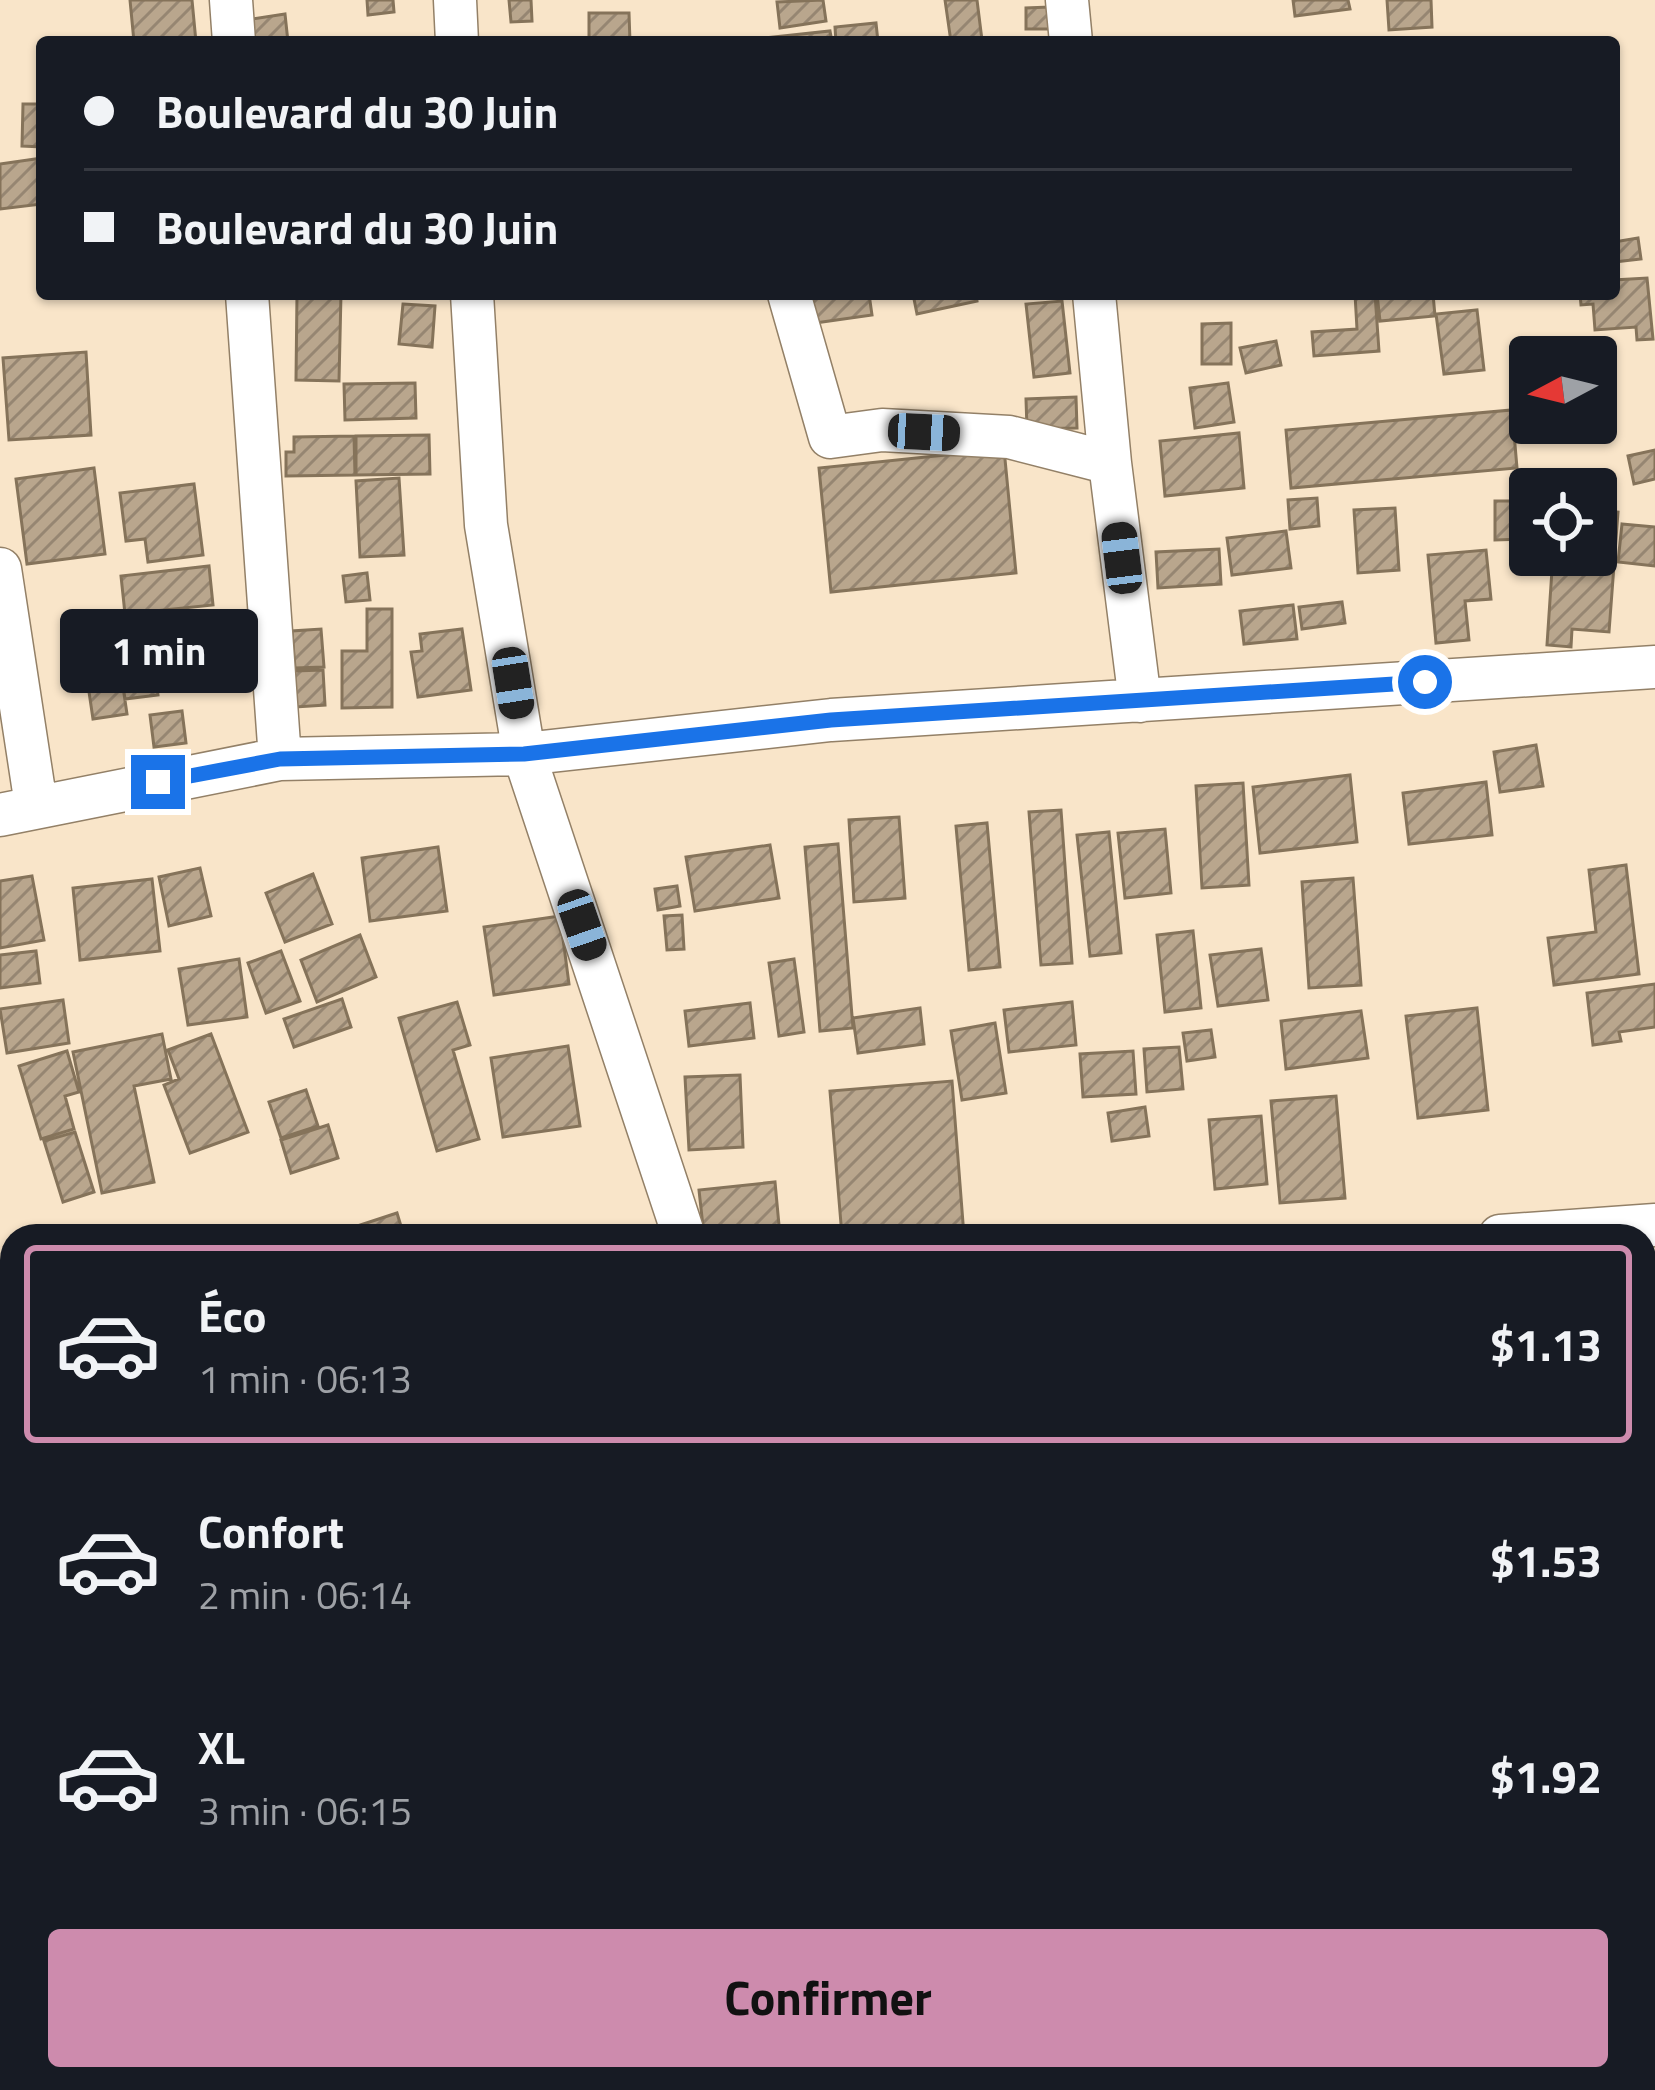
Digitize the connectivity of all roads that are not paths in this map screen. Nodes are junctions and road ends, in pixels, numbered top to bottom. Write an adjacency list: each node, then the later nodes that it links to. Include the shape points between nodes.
1 (232, 0): 4 (street)
2 (455, 0): 5 (street)
3 (1067, 0): 6 (street)
4 (234, 36)
5 (457, 36)
6 (1070, 36)
7 (247, 300): 16 (street)
8 (472, 300): 15 (street, via 486,524)
9 (791, 300): 11 (street, via 830,436 1009,436)
10 (1095, 300): 11 (street)
11 (1110, 463): 14 (street)
12 (0, 569): 17 (street)
13 (1655, 667): 14 (street)
14 (1140, 700): 15 (street, via 831,720)
15 (524, 754): 16 (street); 18 (street)
16 (280, 759): 17 (street)
17 (18, 810)
18 (680, 1224)

